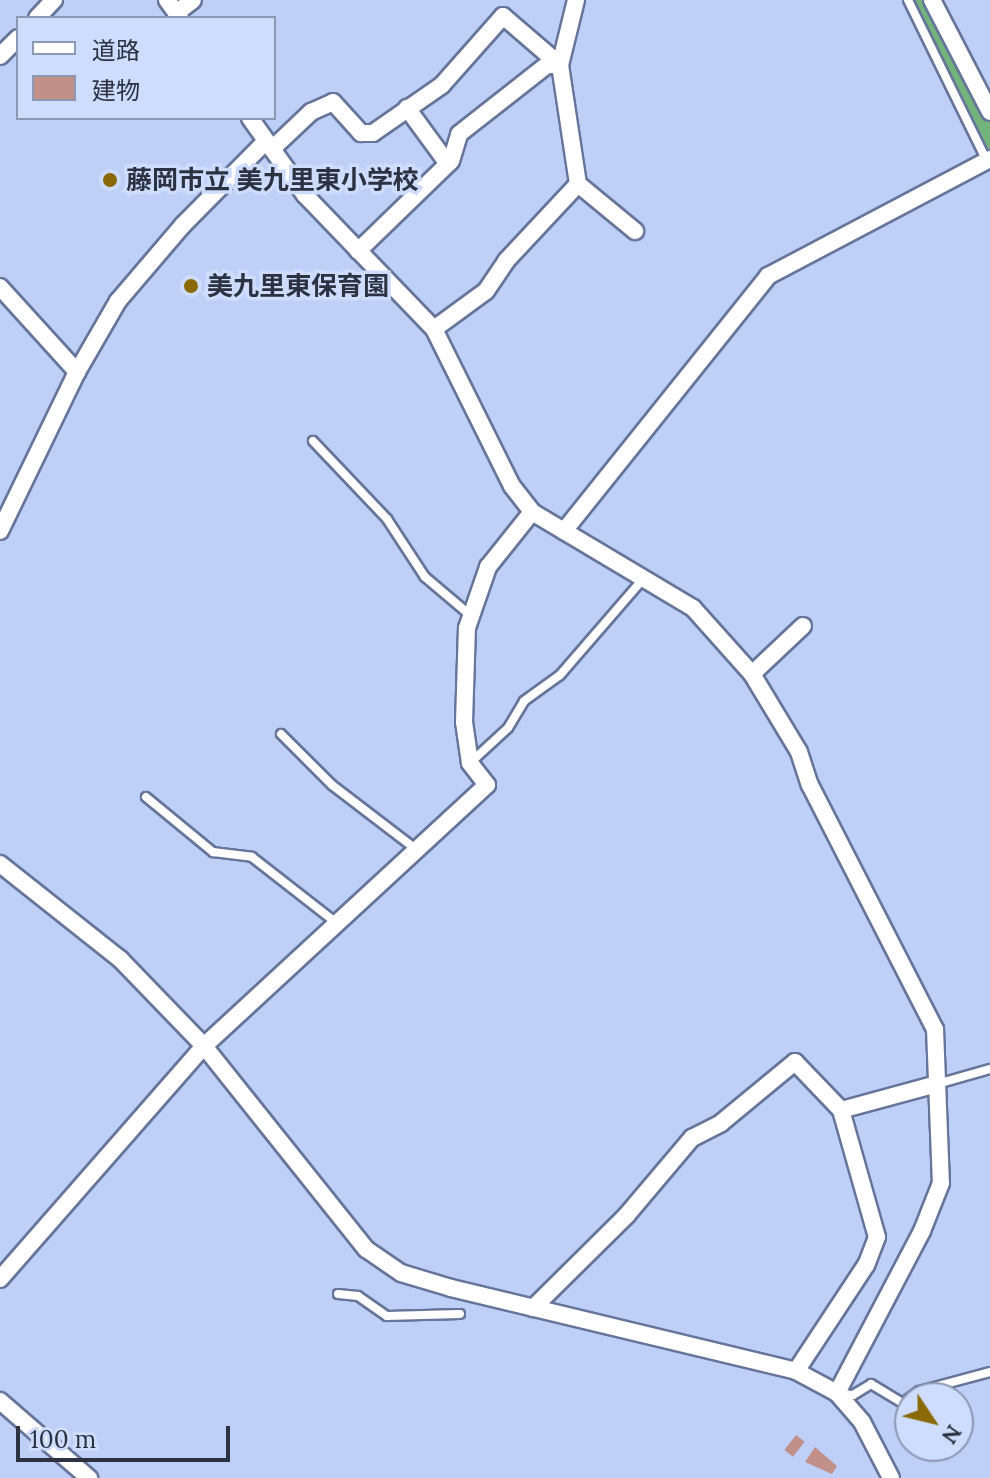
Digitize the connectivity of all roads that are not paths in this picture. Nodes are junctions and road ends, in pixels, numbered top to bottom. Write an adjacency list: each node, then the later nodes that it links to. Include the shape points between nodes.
1 (54, 0): 7 (street)
2 (193, 0): 6 (street)
3 (576, 0): 10 (street)
4 (908, 0): 15 (lane)
5 (932, 0): 12 (street)
6 (174, 10)
7 (39, 16)
8 (16, 40): 9 (street)
9 (0, 56)
10 (560, 65): 11 (street, via 503,16 442,85); 16 (street, via 547,65 459,134); 17 (street)
11 (407, 108): 14 (street, via 373,133 361,133 333,102); 16 (street)
12 (990, 112)
13 (251, 120): 14 (street)
14 (269, 145): 19 (street, via 305,195); 22 (street, via 118,301)
15 (989, 162): 26 (street, via 768,276)
16 (448, 164): 19 (street)
17 (578, 184): 18 (street); 21 (street, via 506,261 486,291)
18 (635, 231)
19 (358, 251): 21 (street)
20 (0, 287): 22 (street)
21 (434, 329): 24 (street, via 512,486)
22 (77, 372): 25 (street)
23 (313, 441): 28 (lane, via 387,519 425,577)
24 (532, 512): 26 (street); 28 (street, via 488,567)
25 (0, 531)
26 (564, 531): 27 (street)
27 (644, 577): 30 (street, via 693,608); 32 (lane, via 560,675 524,701 508,728)
28 (470, 615): 32 (street, via 464,722)
29 (803, 626): 30 (street)
30 (752, 674): 39 (street, via 799,752 810,785 935,1029)
31 (281, 734): 34 (lane, via 332,785)
32 (470, 763): 34 (street, via 487,785)
33 (146, 797): 36 (lane, via 213,852 252,857)
34 (417, 850): 36 (street)
35 (0, 864): 37 (street, via 120,959)
36 (339, 925): 37 (street)
37 (204, 1046): 41 (street); 43 (street, via 366,1249 401,1273)
38 (990, 1069): 39 (lane)
39 (937, 1084): 40 (street); 47 (street, via 942,1168 934,1204)
40 (841, 1110): 43 (street, via 795,1062 721,1123 692,1138 626,1216); 45 (street, via 877,1237 866,1265)
41 (0, 1279)
42 (338, 1294): 44 (lane, via 358,1296 387,1316)
43 (533, 1308): 45 (street)
44 (460, 1314)
45 (796, 1371): 47 (street)
46 (990, 1372): 47 (lane, via 919,1391 903,1403 871,1384 853,1395)
47 (837, 1393): 50 (street, via 862,1422)
48 (0, 1401): 49 (street)
49 (89, 1478)
50 (891, 1478)

